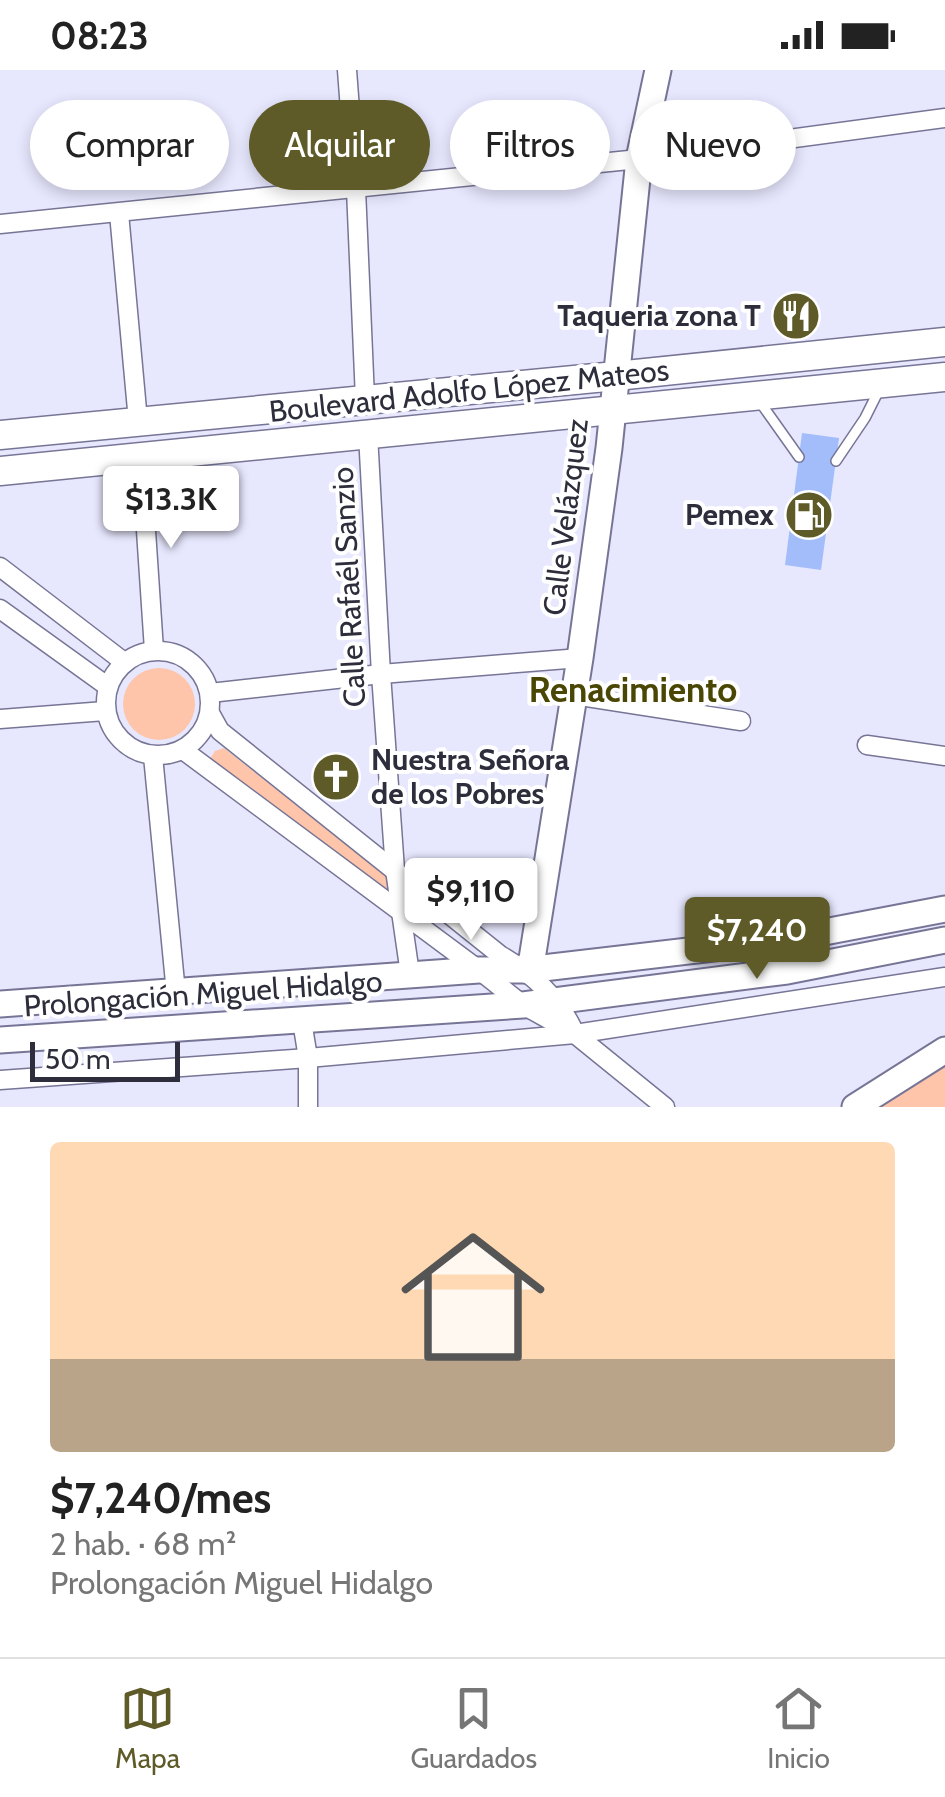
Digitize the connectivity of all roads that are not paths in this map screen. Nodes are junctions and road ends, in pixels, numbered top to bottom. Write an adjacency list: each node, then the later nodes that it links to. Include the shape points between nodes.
1 (347, 70): 3 (street)
2 (658, 70): 4 (street, Calle Velázquez)
3 (349, 100)
4 (652, 100)
5 (945, 118): 6 (street)
6 (796, 138)
7 (630, 160): 8 (street)
8 (430, 180)
9 (337, 190): 12 (street)
10 (356, 190): 19 (street)
11 (636, 190): 15 (street, Calle Velázquez)
12 (120, 213): 13 (street); 21 (street)
13 (0, 224)
14 (945, 342): 15 (main road, Boulevard Adolfo López Mateos)
15 (616, 376): 19 (main road, Boulevard Adolfo López Mateos); 20 (street, Calle Velázquez)
16 (945, 377): 17 (main road, Boulevard Adolfo López Mateos)
17 (883, 383): 18 (main road, Boulevard Adolfo López Mateos); 26 (lane)
18 (755, 395): 20 (main road, Boulevard Adolfo López Mateos); 25 (lane)
19 (366, 399): 21 (main road, Boulevard Adolfo López Mateos)
20 (612, 410): 23 (main road, Boulevard Adolfo López Mateos); 31 (street, Calle Velázquez)
21 (138, 421): 22 (main road, Boulevard Adolfo López Mateos)
22 (0, 434)
23 (368, 434): 24 (main road, Boulevard Adolfo López Mateos); 33 (street, Calle Rafaél Sanzio)
24 (141, 456): 27 (main road, Boulevard Adolfo López Mateos); 30 (street)
25 (799, 457)
26 (836, 461)
27 (0, 471)
28 (0, 567): 32 (street)
29 (0, 608): 34 (street)
30 (154, 650): 32 (street); 35 (street, via 191,662)
31 (580, 658): 33 (street); 36 (street, Calle Velázquez)
32 (124, 662): 34 (street)
33 (381, 674): 35 (street); 45 (street, Calle Rafaél Sanzio)
34 (108, 686): 37 (street)
35 (210, 693): 38 (street)
36 (574, 696): 40 (street); 50 (street, Calle Velázquez)
37 (106, 710): 39 (street); 43 (street, via 117,737)
38 (210, 713): 42 (street, via 198,738); 45 (street, via 220,731)
39 (0, 719)
40 (741, 721)
41 (867, 746): 44 (street)
42 (183, 750): 43 (street); 47 (street)
43 (154, 756): 53 (street)
44 (945, 756)
45 (395, 870): 47 (street, Calle Rafaél Sanzio); 50 (street)
46 (945, 909): 50 (street, Prolongación Miguel Hidalgo, via 782,940)
47 (401, 912): 49 (street); 51 (street, Calle Rafaél Sanzio)
48 (945, 940): 54 (street, Prolongación Miguel Hidalgo, via 787,970)
49 (479, 970): 50 (street, Prolongación Miguel Hidalgo); 51 (street, Prolongación Miguel Hidalgo); 56 (street)
50 (526, 970): 54 (street)
51 (410, 974): 53 (street, Prolongación Miguel Hidalgo)
52 (945, 976): 58 (street)
53 (176, 993): 55 (street, Prolongación Miguel Hidalgo)
54 (557, 1000): 56 (street, Prolongación Miguel Hidalgo); 58 (street)
55 (0, 1004)
56 (524, 1006): 57 (street, Prolongación Miguel Hidalgo); 58 (street)
57 (302, 1021): 59 (street, Prolongación Miguel Hidalgo); 61 (street)
58 (575, 1034): 61 (street); 64 (street)
59 (0, 1040)
60 (945, 1050): 65 (street)
61 (308, 1058): 62 (street); 63 (street)
62 (0, 1080)
63 (308, 1107)
64 (666, 1107)
65 (855, 1107)

